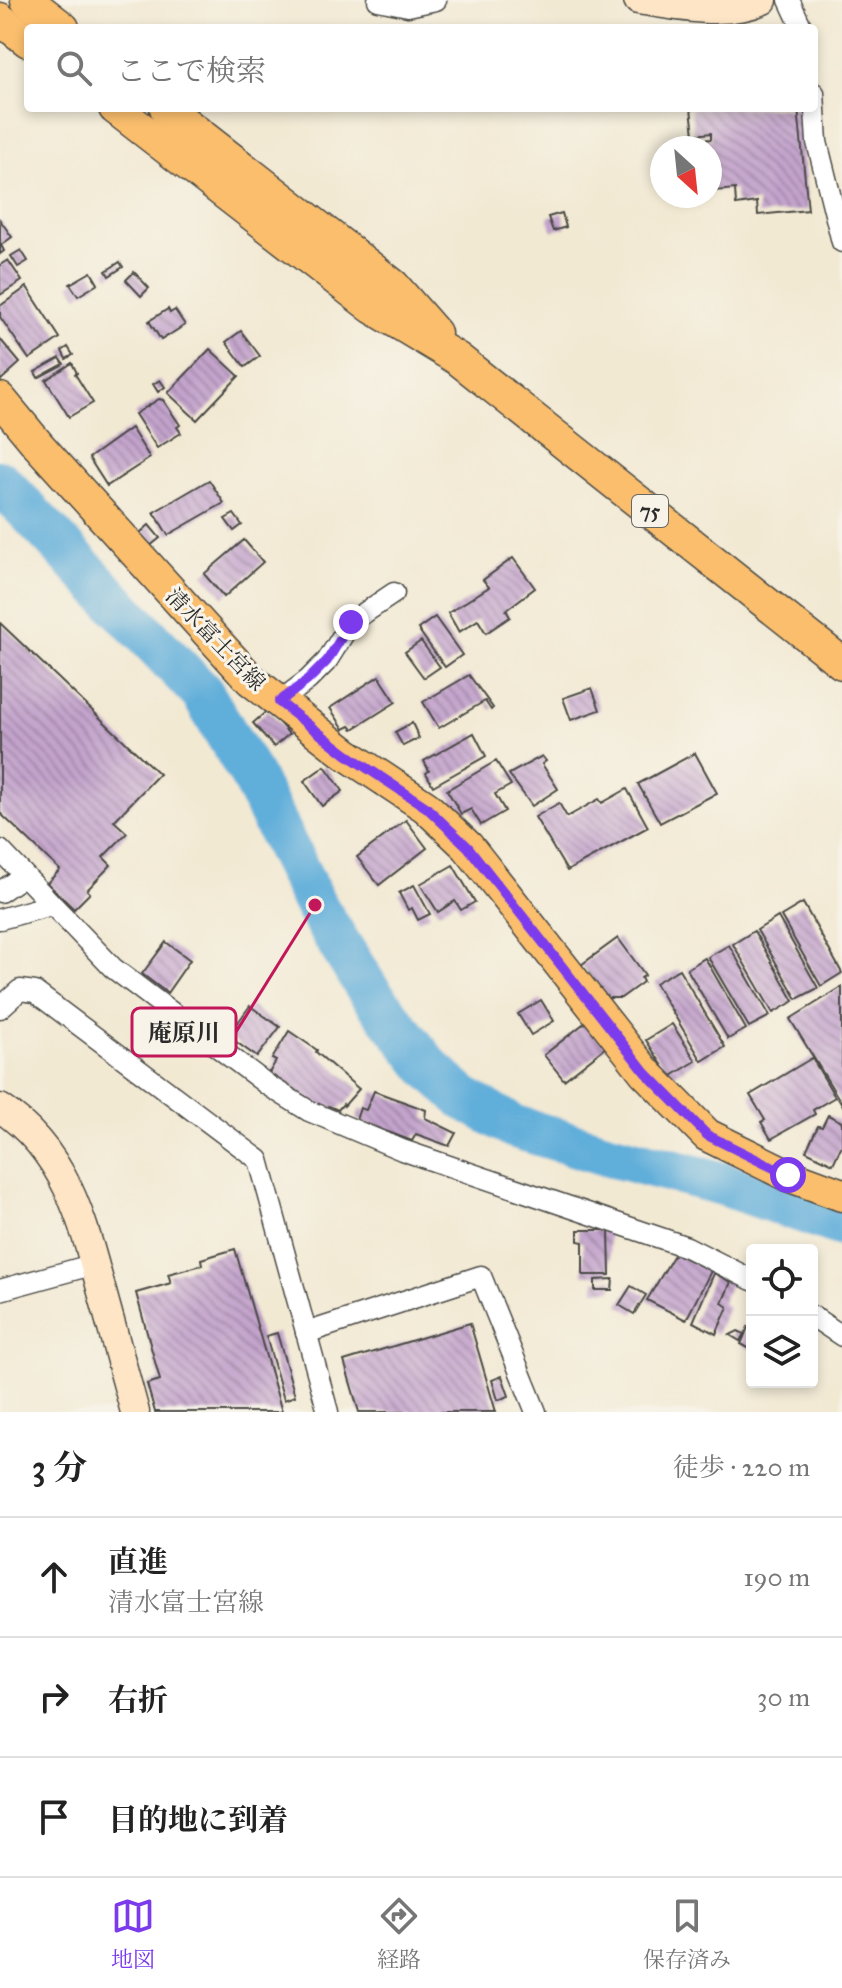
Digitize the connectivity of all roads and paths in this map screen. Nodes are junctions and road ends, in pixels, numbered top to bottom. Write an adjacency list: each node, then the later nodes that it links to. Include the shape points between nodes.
1 (27, 0): 8 (main road)
2 (378, 0): 3 (street, via 408,6)
3 (436, 0)
4 (638, 0): 5 (street, via 722,8)
5 (763, 0)
6 (789, 0): 9 (street)
7 (0, 19): 10 (main road)
8 (58, 24)
9 (800, 24)
10 (24, 38)
11 (120, 112): 15 (main road, 75, via 372,307)
12 (171, 112): 15 (main road, 75, via 393,285)
13 (815, 112): 14 (street, via 817,142)
14 (842, 242)
15 (458, 359): 18 (main road, 75)
16 (0, 399): 19 (main road, 清水富士宮線, via 251,680)
17 (394, 593): 19 (street, via 351,622 327,661)
18 (842, 663)
19 (279, 702): 27 (main road, 清水富士宮線, via 426,807 468,847 645,1072 707,1135)
20 (0, 850): 21 (street)
21 (23, 876): 22 (street); 23 (street)
22 (0, 892)
23 (51, 905): 24 (street); 29 (street, via 113,968 309,1111 402,1150 687,1247)
24 (0, 919)
25 (0, 1008): 32 (street, via 20,990 35,992 259,1160)
26 (0, 1108): 28 (street, via 40,1141 58,1166 75,1199)
27 (842, 1195)
28 (95, 1264): 30 (street); 34 (street)
29 (746, 1277)
30 (0, 1290)
31 (818, 1320): 33 (street)
32 (306, 1333): 35 (street); 36 (street, via 481,1276)
33 (842, 1336)
34 (135, 1412)
35 (328, 1412)
36 (536, 1412)

